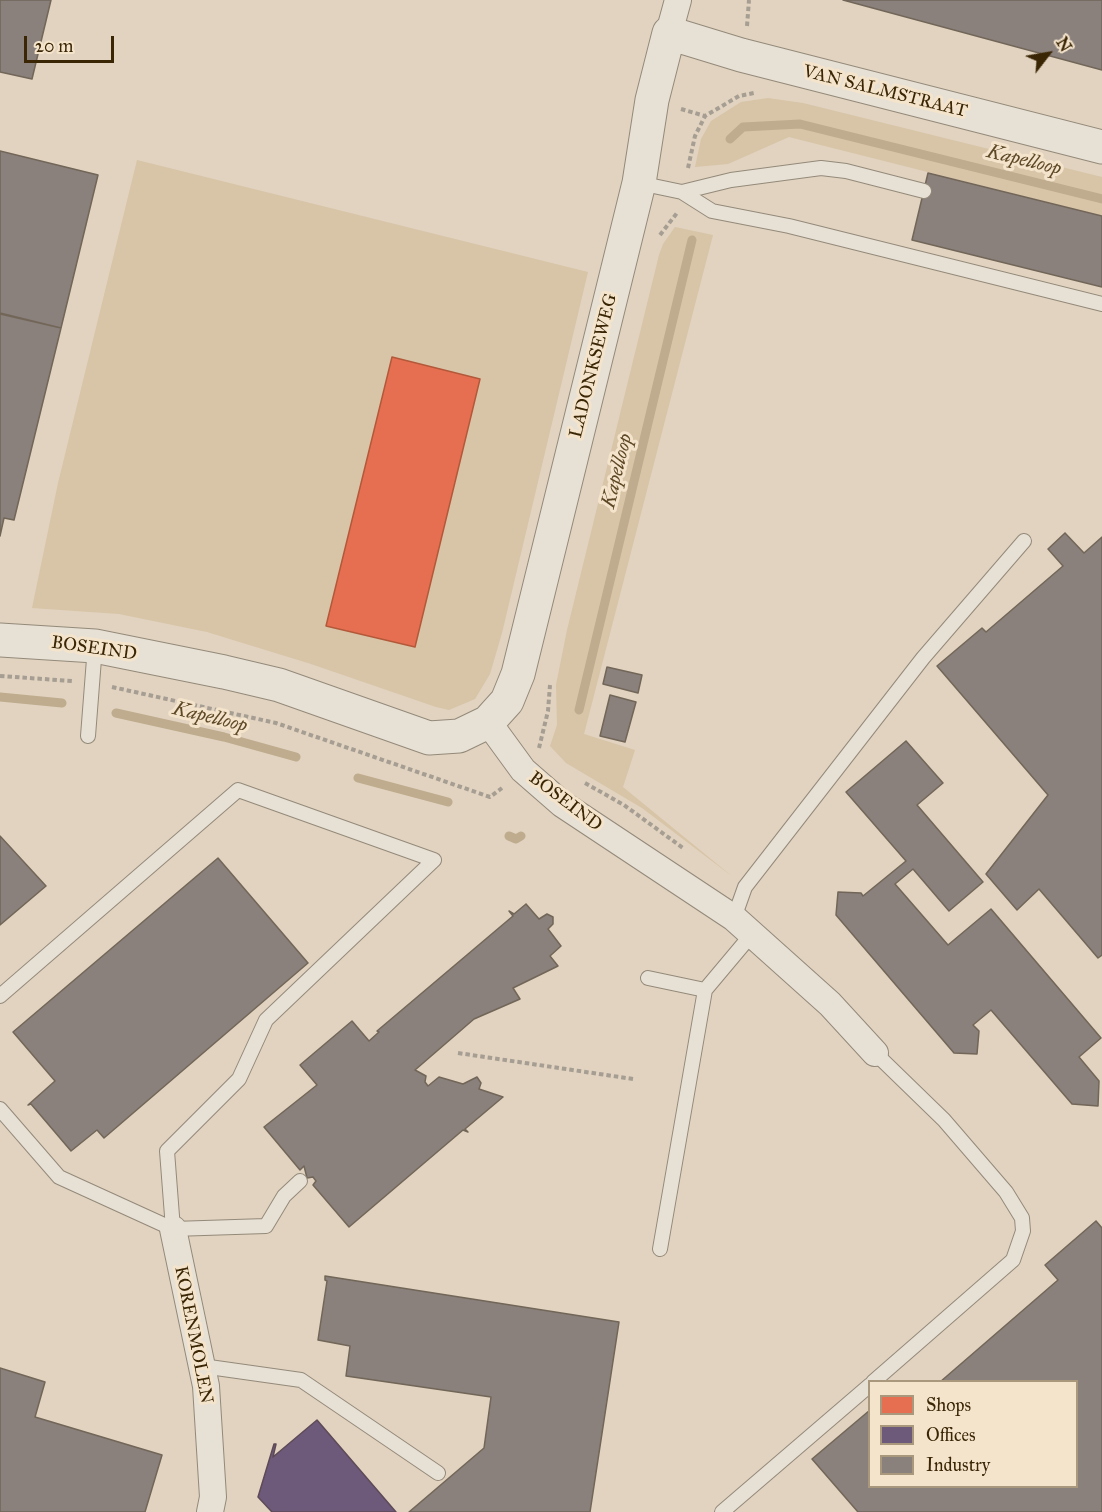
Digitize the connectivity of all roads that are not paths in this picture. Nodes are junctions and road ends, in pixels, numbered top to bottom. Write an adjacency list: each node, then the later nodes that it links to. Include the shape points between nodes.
1 (678, 0): 2 (street, LADONKSEWEG)
2 (669, 33): 3 (street, VAN SALMSTRAAT, via 741,56); 4 (street, LADONKSEWEG, via 652,100)
3 (1102, 147)
4 (639, 183): 6 (lane); 11 (street, LADONKSEWEG, via 518,674 507,701)
5 (924, 191): 6 (lane, via 821,168 730,180)
6 (682, 192): 7 (lane, via 712,211 789,226)
7 (1102, 304)
8 (1024, 541): 13 (lane, via 923,658 745,888)
9 (0, 640): 10 (street, BOSEIND)
10 (95, 646): 11 (street, BOSEIND, via 279,686 429,738 459,736); 12 (lane)
11 (488, 722): 13 (street, BOSEIND, via 523,770 562,804)
12 (88, 736)
13 (743, 926): 15 (lane); 17 (street, BOSEIND, via 830,1005)
14 (648, 978): 15 (lane)
15 (705, 990): 21 (lane)
16 (0, 996): 20 (lane, via 238,790 434,860 266,1020 239,1079 167,1151)
17 (875, 1053): 23 (lane, via 944,1120 1006,1192 1022,1218 1023,1232 1013,1260)
18 (0, 1109): 20 (lane, via 59,1177)
19 (300, 1181): 20 (lane, via 284,1196 266,1226)
20 (173, 1229): 22 (street, KORENMOLEN)
21 (660, 1249)
22 (202, 1366): 25 (lane, via 301,1380); 26 (street, KORENMOLEN, via 211,1448)
23 (875, 1380)
24 (868, 1387): 27 (lane)
25 (438, 1473)
26 (210, 1512)
27 (722, 1512)

